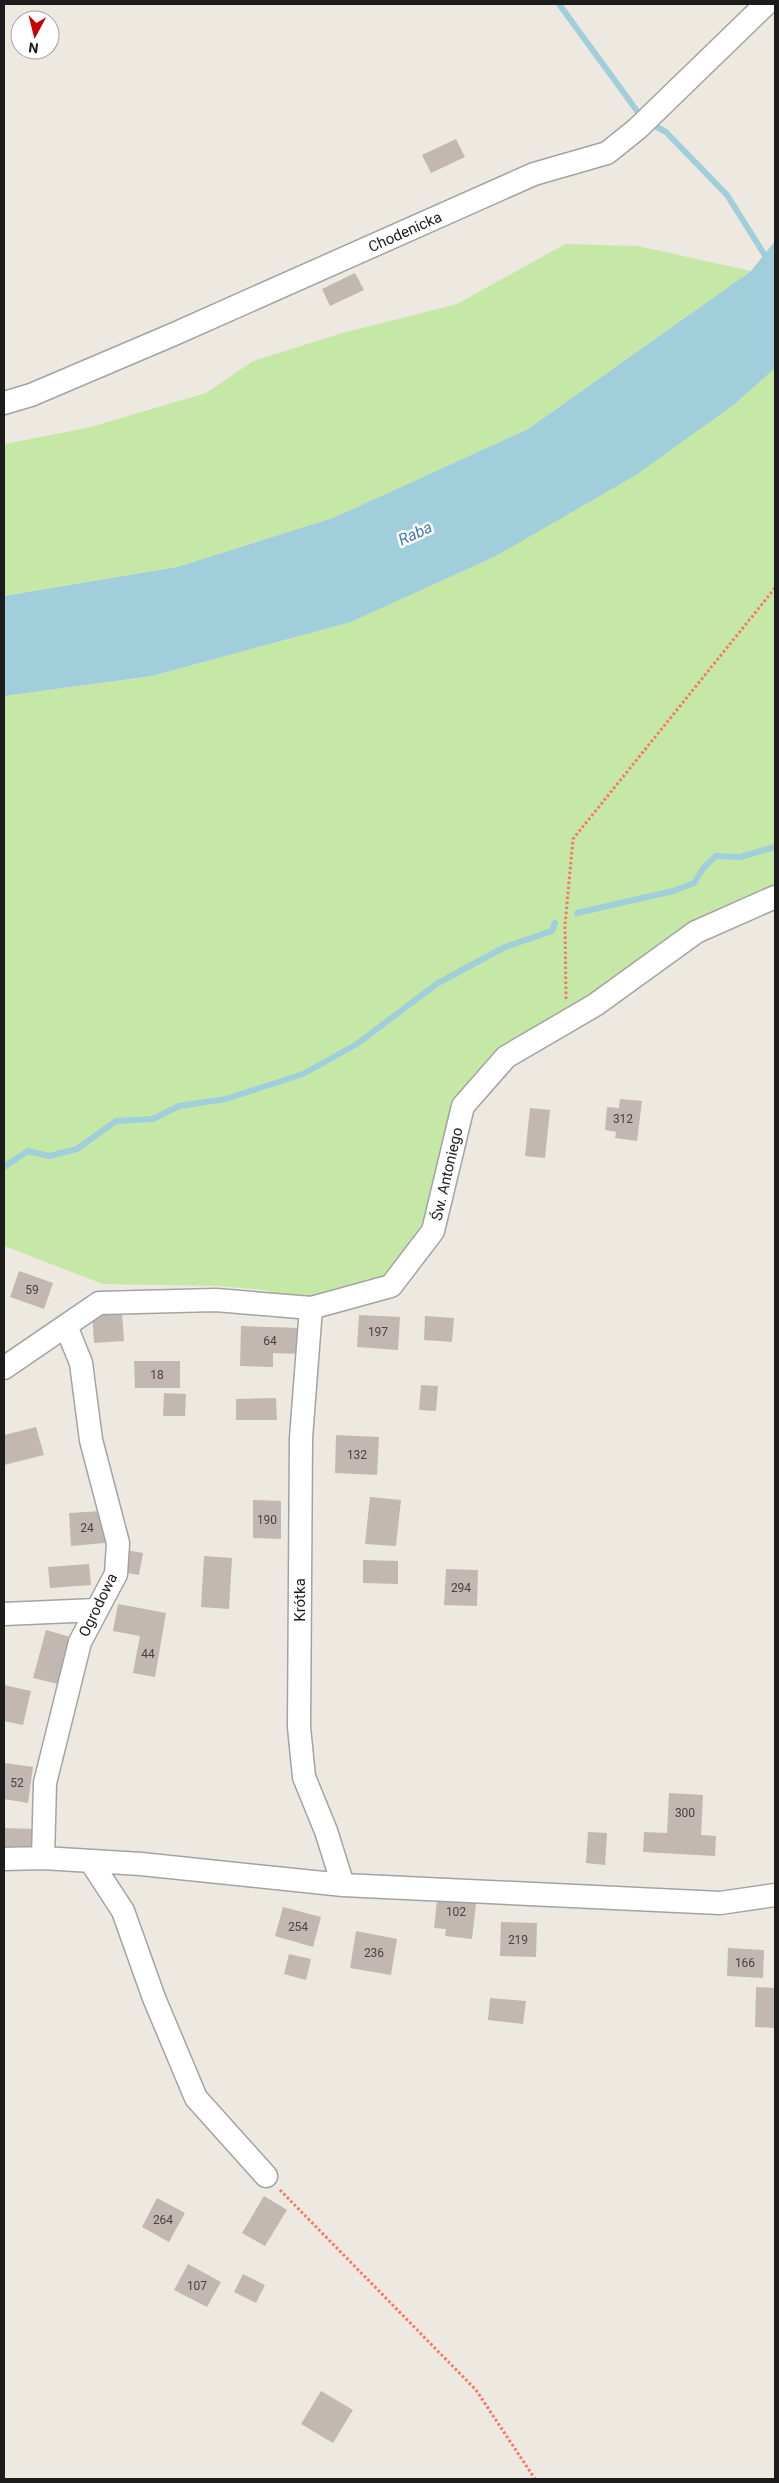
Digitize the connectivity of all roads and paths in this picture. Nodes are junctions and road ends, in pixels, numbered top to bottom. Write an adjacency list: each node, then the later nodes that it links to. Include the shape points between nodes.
1 (766, 4): 2 (street, Chodenicka, via 637,129 607,153 534,174 172,335 31,395)
2 (4, 403)
3 (775, 588): 5 (path, via 573,839 565,925)
4 (775, 897): 5 (street, Św. Antoniego, via 696,932 595,1005)
5 (566, 1022): 6 (street, Św. Antoniego, via 506,1057 463,1106 433,1231 391,1286)
6 (311, 1308): 7 (street, Św. Antoniego, via 216,1300 99,1303); 14 (street, Krótka, via 301,1438 299,1727 304,1777)
7 (66, 1326): 8 (street, Św. Antoniego); 9 (street, Ogrodowa, via 81,1363 90,1440 118,1543 116,1574)
8 (4, 1368)
9 (96, 1610): 10 (street); 11 (street, Ogrodowa, via 80,1642 45,1783)
10 (4, 1614)
11 (43, 1858): 12 (street); 13 (street)
12 (4, 1859)
13 (91, 1862): 14 (street, via 141,1864); 16 (street, via 123,1911 154,1998 196,2098)
14 (343, 1885): 15 (street, via 720,1903)
15 (775, 1895)
16 (266, 2176): 17 (path, via 476,2390)
17 (534, 2479)

